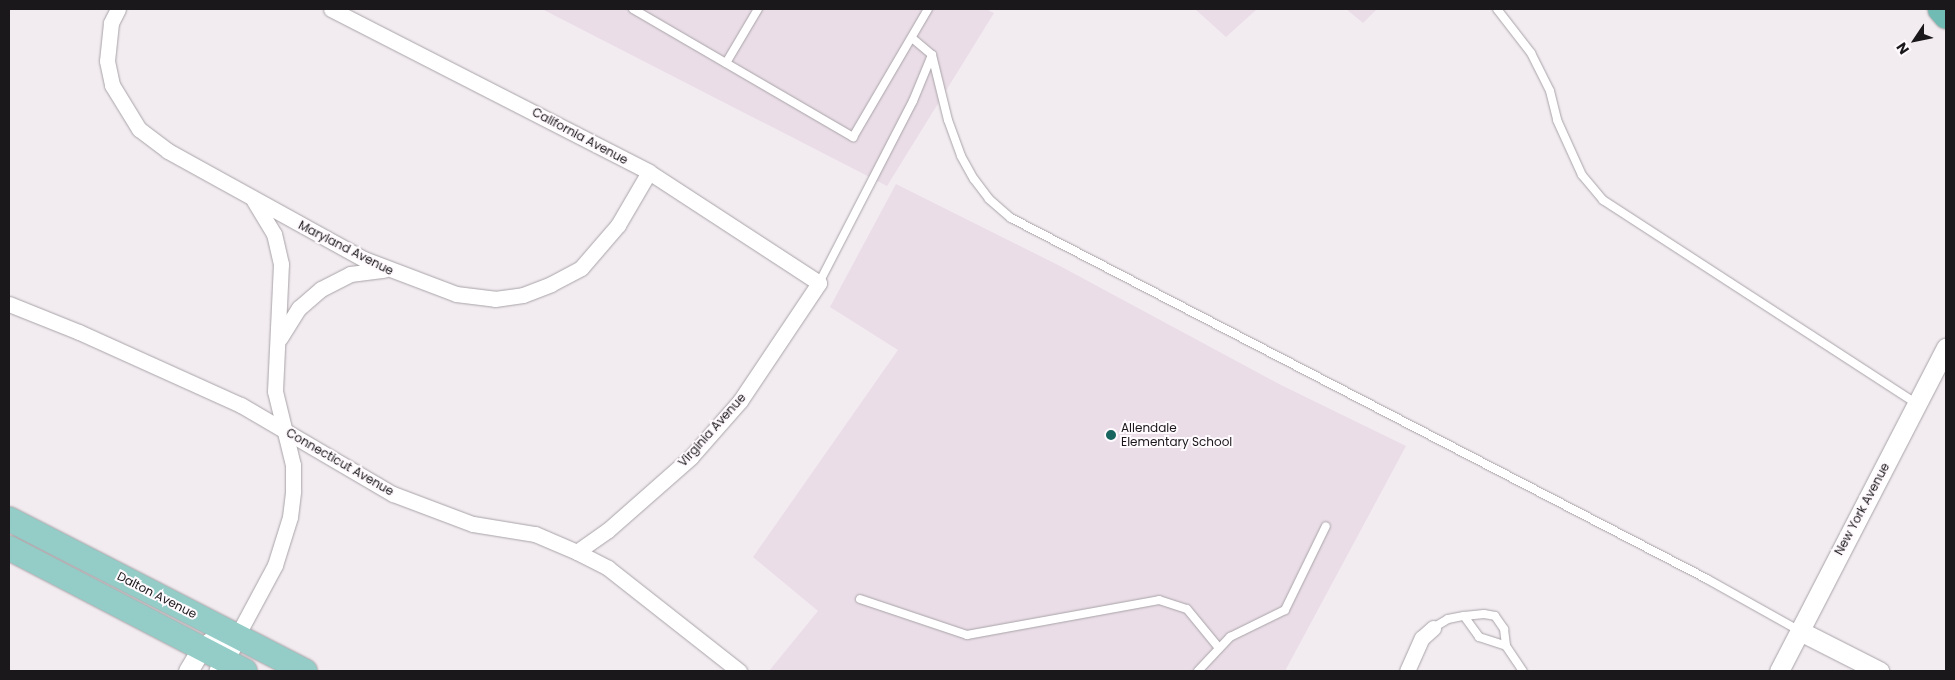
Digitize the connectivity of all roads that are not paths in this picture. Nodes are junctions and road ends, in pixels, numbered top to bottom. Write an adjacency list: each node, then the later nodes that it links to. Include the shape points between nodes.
1 (118, 9): 13 (street, Maryland Avenue, via 112,23 107,61 112,85 124,108 140,129 168,151)
2 (331, 9): 12 (street, California Avenue)
3 (633, 9): 11 (lane)
4 (758, 9): 11 (lane)
5 (928, 9): 9 (lane)
6 (1497, 9): 19 (lane, via 1531,53 1550,91 1557,120 1582,175 1603,200)
7 (1940, 9): 8 (highway)
8 (1946, 16)
9 (912, 38): 10 (lane); 11 (lane, via 853,137)
10 (932, 55): 15 (lane, via 913,101); 28 (lane, via 961,156 989,199 1011,218 1707,579)
11 (726, 63)
12 (649, 172): 14 (street, Maryland Avenue, via 618,225 581,268 523,295 495,299 456,294); 15 (street, California Avenue)
13 (252, 198): 14 (street, Maryland Avenue); 17 (street, via 274,234 281,264)
14 (393, 272): 17 (street, via 364,270 322,289 289,320)
15 (819, 283): 24 (street, Virginia Avenue, via 740,401 691,456 614,525)
16 (9, 304): 20 (street, Connecticut Avenue, via 158,366 241,405)
17 (277, 346): 20 (street, via 275,391)
18 (1946, 348): 19 (street, New York Avenue)
19 (1917, 404): 28 (street, New York Avenue)
20 (286, 432): 24 (street, Connecticut Avenue, via 394,494 473,524 535,534); 29 (street, via 293,465 290,517 275,565)
21 (9, 519): 29 (main road, Dalton Avenue)
22 (1326, 526): 31 (lane, via 1285,610 1230,637)
23 (9, 548): 32 (main road)
24 (577, 552): 37 (street, Connecticut Avenue, via 608,568)
25 (860, 599): 31 (lane, via 967,636 1159,600 1187,609)
26 (1464, 616): 27 (lane, via 1448,619); 30 (lane, via 1480,638); 30 (lane, via 1495,616 1504,629)
27 (1432, 628): 39 (street, via 1422,638)
28 (1800, 631): 41 (street, New York Avenue); 42 (street)
29 (237, 636): 32 (street, via 218,637); 33 (street); 36 (main road, Dalton Avenue)
30 (1506, 646): 40 (lane)
31 (1219, 648): 38 (lane)
32 (201, 649): 33 (main road); 34 (street)
33 (221, 666): 35 (main road)
34 (188, 671)
35 (245, 671)
36 (305, 671)
37 (739, 671)
38 (1198, 671)
39 (1407, 671)
40 (1522, 671)
41 (1779, 671)
42 (1879, 671)

